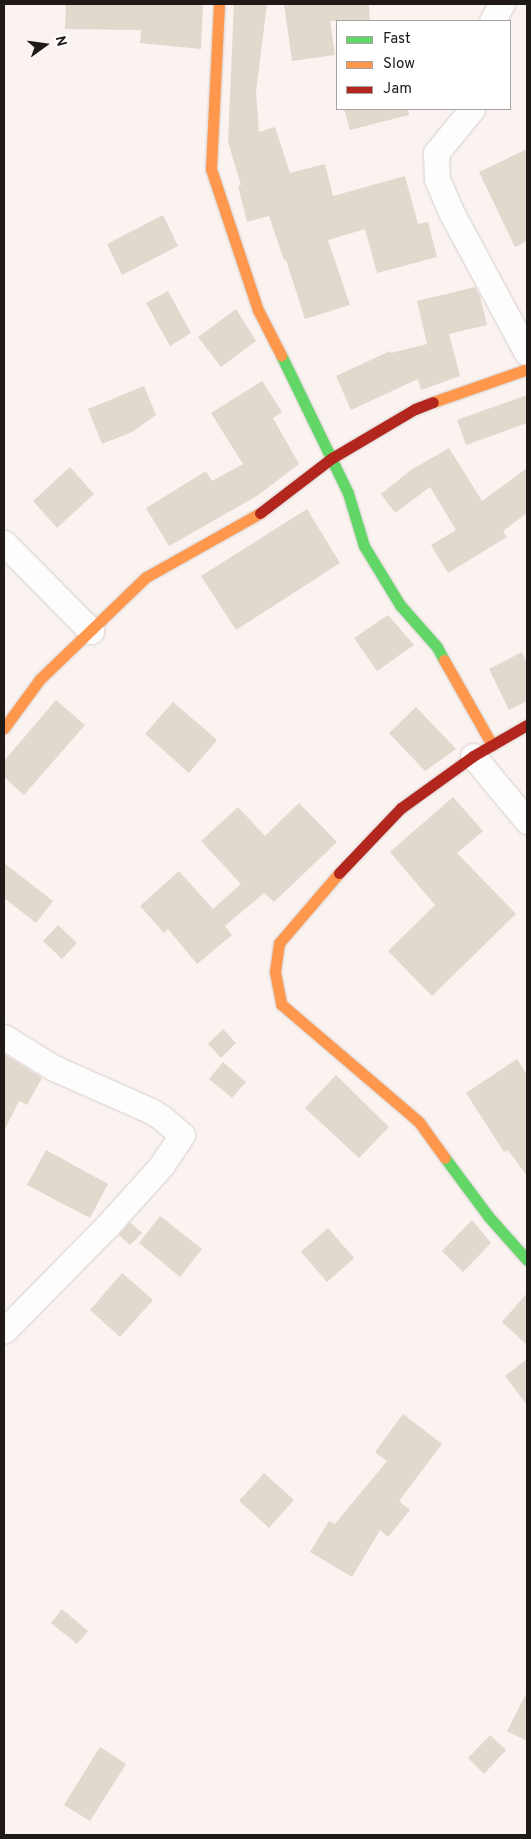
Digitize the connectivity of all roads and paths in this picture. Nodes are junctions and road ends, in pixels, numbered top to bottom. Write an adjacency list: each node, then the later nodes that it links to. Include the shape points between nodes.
1 (219, 4): 7 (street, via 211,169 258,310)
2 (502, 4): 3 (street)
3 (493, 20)
4 (471, 110): 5 (street, via 436,153 437,179 451,212)
5 (527, 353)
6 (527, 369): 7 (street, via 415,409)
7 (332, 458): 9 (street, via 266,509 146,577); 12 (street, via 348,493 364,546 400,605 437,648)
8 (4, 542): 9 (street)
9 (91, 632): 11 (street, via 40,679)
10 (527, 725): 12 (street)
11 (4, 728)
12 (482, 751): 13 (street); 15 (street, via 401,808 329,884 279,943 275,972 281,1004 419,1122 488,1216)
13 (527, 821)
14 (4, 1037): 16 (street, via 54,1068 151,1111 182,1135 162,1166)
15 (527, 1260)
16 (4, 1331)

